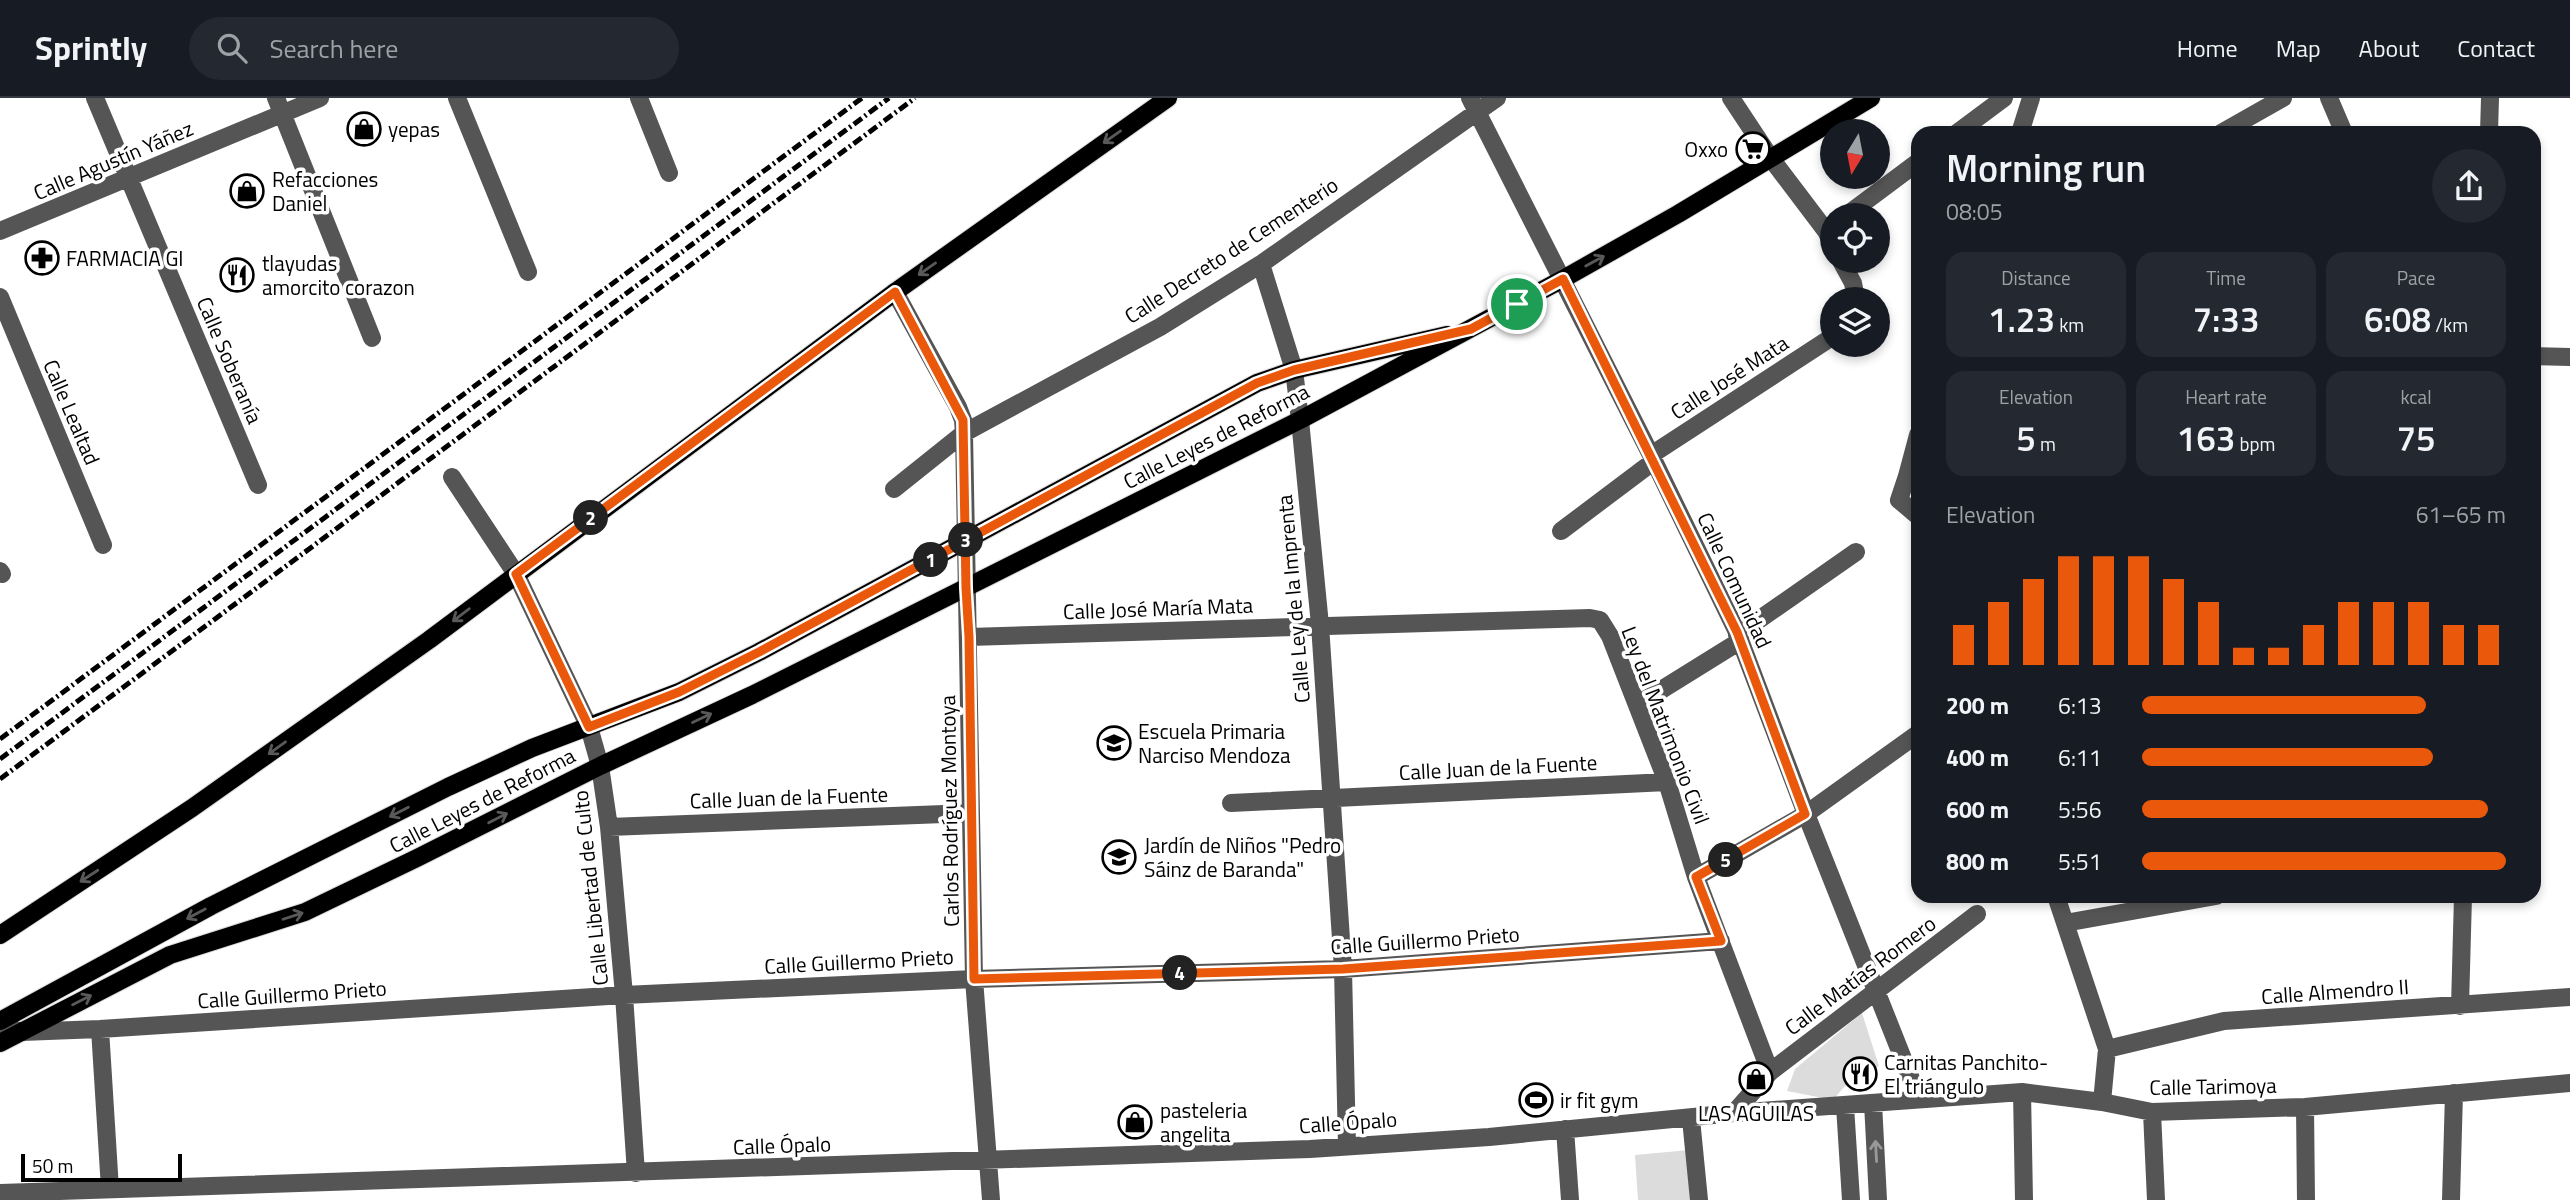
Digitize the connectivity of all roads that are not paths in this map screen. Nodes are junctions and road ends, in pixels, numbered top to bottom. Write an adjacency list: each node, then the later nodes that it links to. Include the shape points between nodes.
1 (94, 98): 24 (street, Calle Soberanía)
2 (320, 98): 15 (street, Calle Agustín Yáñez)
3 (457, 98): 29 (street)
4 (639, 98): 23 (street)
5 (1168, 98): 31 (main road, one-way to 31)
6 (1497, 98): 14 (street, Calle Decreto de Cementerio)
7 (1731, 98): 21 (street)
8 (1871, 98): 21 (main road)
9 (2004, 98): 16 (street)
10 (2031, 98): 17 (street)
11 (2283, 98): 18 (street)
12 (2329, 98): 19 (street)
13 (2490, 98): 20 (street)
14 (1474, 104): 28 (street, Calle Decreto de Cementerio); 30 (street, Calle Comunidad)
15 (279, 106): 24 (street, Calle Agustín Yáñez); 34 (street)
16 (1966, 126)
17 (2022, 126)
18 (2233, 126)
19 (2340, 126)
20 (2489, 126)
21 (1770, 157): 26 (street); 30 (main road, one-way to 21)
22 (1911, 167): 25 (street)
23 (669, 173)
24 (128, 178): 27 (street, Calle Agustín Yáñez); 44 (street, Calle Soberanía)
25 (1863, 203)
26 (1820, 220)
27 (0, 231)
28 (1261, 264): 38 (street, Calle Ley de la Imprenta); 40 (street, Calle Decreto de Cementerio, via 1160,327)
29 (528, 272)
30 (1563, 279): 33 (main road); 41 (street, Calle Comunidad)
31 (895, 292): 40 (street, Carlos Rodríguez Montoya, via 958,407); 51 (main road)
32 (0, 297): 49 (street, Calle Lealtad)
33 (1471, 329): 38 (main road, Calle Leyes de Reforma); 39 (main road, Calle Leyes de Reforma)
34 (372, 338)
35 (1820, 345): 41 (street, Calle José Mata)
36 (2541, 356): 37 (street)
37 (2570, 356)
38 (1294, 370): 39 (street, Calle Ley de la Imprenta); 48 (main road, Calle Leyes de Reforma, via 1209,408)
39 (1300, 420): 52 (main road, Calle Leyes de Reforma); 54 (street, Calle Ley de la Imprenta)
40 (964, 433): 45 (street, Calle Decreto de Cementerio); 48 (street, Carlos Rodríguez Montoya)
41 (1652, 458): 47 (street); 56 (street, Calle Comunidad)
42 (1911, 464): 46 (street, via 1899,500)
43 (452, 477): 51 (street, Calle Libertad de Culto)
44 (258, 485)
45 (894, 489)
46 (1911, 510)
47 (1561, 531)
48 (966, 542): 52 (street, Carlos Rodríguez Montoya); 58 (main road, Calle Leyes de Reforma, via 690,686)
49 (103, 545)
50 (1856, 552): 56 (street)
51 (516, 574): 58 (street, Calle Libertad de Culto); 73 (main road, one-way to 73, via 192,808)
52 (966, 588): 55 (street, Carlos Rodríguez Montoya); 60 (main road, Calle Leyes de Reforma, one-way to 52)
53 (1600, 620): 54 (street, Calle José María Mata); 57 (street, Ley del Matrimonio Civil)
54 (1320, 625): 55 (street, Calle José María Mata); 62 (street, Calle Ley de la Imprenta)
55 (969, 637): 64 (street, Carlos Rodríguez Montoya)
56 (1739, 638): 57 (street); 65 (street, Calle Comunidad)
57 (1637, 705): 61 (street, Ley del Matrimonio Civil)
58 (589, 727): 60 (street, Calle Libertad de Culto); 81 (main road, Calle Leyes de Reforma, one-way to 81, via 448,787 211,906)
59 (1911, 739): 65 (street)
60 (600, 766): 66 (street, Calle Libertad de Culto); 84 (main road, Calle Leyes de Reforma, one-way to 60, via 170,955 305,912)
61 (1667, 782): 62 (street, Calle Juan de la Fuente); 67 (street, Ley del Matrimonio Civil)
62 (1331, 799): 63 (street, Calle Juan de la Fuente); 75 (street, Calle Ley de la Imprenta)
63 (1231, 803)
64 (970, 813): 66 (street, Calle Juan de la Fuente); 76 (street, Carlos Rodríguez Montoya)
65 (1805, 814): 67 (street); 77 (street, Calle Comunidad)
66 (609, 827): 78 (street, Calle Libertad de Culto)
67 (1696, 877): 74 (street, Ley del Matrimonio Civil)
68 (2058, 903): 72 (street)
69 (2177, 903): 72 (street)
70 (2463, 903): 80 (street)
71 (1977, 914): 77 (street, Calle Matías Romero)
72 (2065, 923): 86 (street)
73 (0, 934)
74 (1721, 941): 75 (street, Calle Guillermo Prieto); 87 (street, Ley del Matrimonio Civil)
75 (1343, 969): 76 (street, Calle Guillermo Prieto); 100 (street, Calle Ley de la Imprenta)
76 (974, 979): 78 (street, Calle Guillermo Prieto); 101 (street, Carlos Rodríguez Montoya)
77 (1876, 993): 87 (street, Calle Matías Romero); 91 (street, Calle Comunidad)
78 (624, 995): 83 (street, Calle Guillermo Prieto); 102 (street, Calle Libertad de Culto)
79 (2570, 997): 80 (street, Calle Almendro II)
80 (2460, 1006): 86 (street, Calle Almendro II, via 2224,1021)
81 (0, 1021)
82 (0, 1026): 84 (street, Calle Guillermo Prieto)
83 (100, 1029): 84 (street, Calle Guillermo Prieto); 103 (street)
84 (22, 1032): 85 (main road, Calle Leyes de Reforma)
85 (0, 1043)
86 (2106, 1049): 92 (street)
87 (1770, 1072): 97 (street)
88 (2570, 1083): 90 (street, Calle Tarimoya)
89 (2022, 1092): 91 (street, Calle Tarimoya); 92 (street, Calle Tarimoya); 110 (street)
90 (2454, 1093): 95 (street, Calle Tarimoya); 113 (street)
91 (1919, 1099): 93 (street, Calle Tarimoya)
92 (2102, 1102): 96 (street, Calle Tarimoya)
93 (1873, 1103): 94 (street, Calle Tarimoya); 109 (street, one-way to 93)
94 (1844, 1106): 97 (street, Calle Tarimoya); 108 (street)
95 (2305, 1107): 96 (street, Calle Tarimoya); 112 (street)
96 (2152, 1112): 111 (street)
97 (1734, 1113): 98 (street, Calle Tarimoya)
98 (1691, 1119): 99 (street, Calle Tarimoya); 107 (street)
99 (1565, 1129): 100 (street, Calle Ópalo); 106 (street)
100 (1347, 1146): 101 (street, Calle Ópalo)
101 (989, 1160): 102 (street, Calle Ópalo); 105 (street, Carlos Rodríguez Montoya)
102 (636, 1173): 103 (street, Calle Ópalo)
103 (110, 1189): 104 (street, Calle Ópalo)
104 (0, 1193)
105 (991, 1200)
106 (1570, 1200)
107 (1699, 1200)
108 (1851, 1200)
109 (1878, 1200)
110 (2024, 1200)
111 (2156, 1200)
112 (2306, 1200)
113 (2451, 1200)

